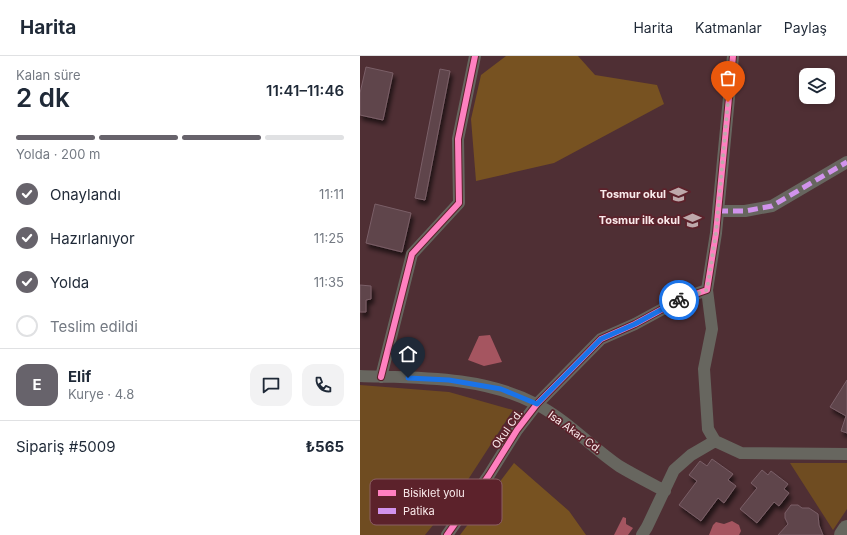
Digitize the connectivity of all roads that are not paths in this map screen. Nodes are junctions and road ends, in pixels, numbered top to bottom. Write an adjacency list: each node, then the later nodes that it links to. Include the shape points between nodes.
1 (475, 56): 7 (street, via 458,139 459,203 412,254)
2 (733, 56): 4 (street)
3 (847, 162): 4 (street, via 772,206 745,211)
4 (718, 211): 5 (street)
5 (707, 290): 8 (street, Okul Cd., via 681,299 601,339); 9 (street, via 712,329 704,369 708,429)
6 (360, 376): 7 (street, Isa Akar Cd.)
7 (381, 377): 8 (street, Isa Akar Cd., via 449,380 501,389)
8 (537, 404): 11 (street, Okul Cd.); 12 (street, Isa Akar Cd., via 588,440 619,466)
9 (715, 441): 10 (street, via 741,453); 12 (street, via 691,455 674,470)
10 (847, 454)
11 (486, 479)
12 (665, 491): 16 (street)
13 (454, 525): 15 (street, Okul Cd.)
14 (847, 529): 17 (street)
15 (447, 535)
16 (642, 535)
17 (843, 535)

